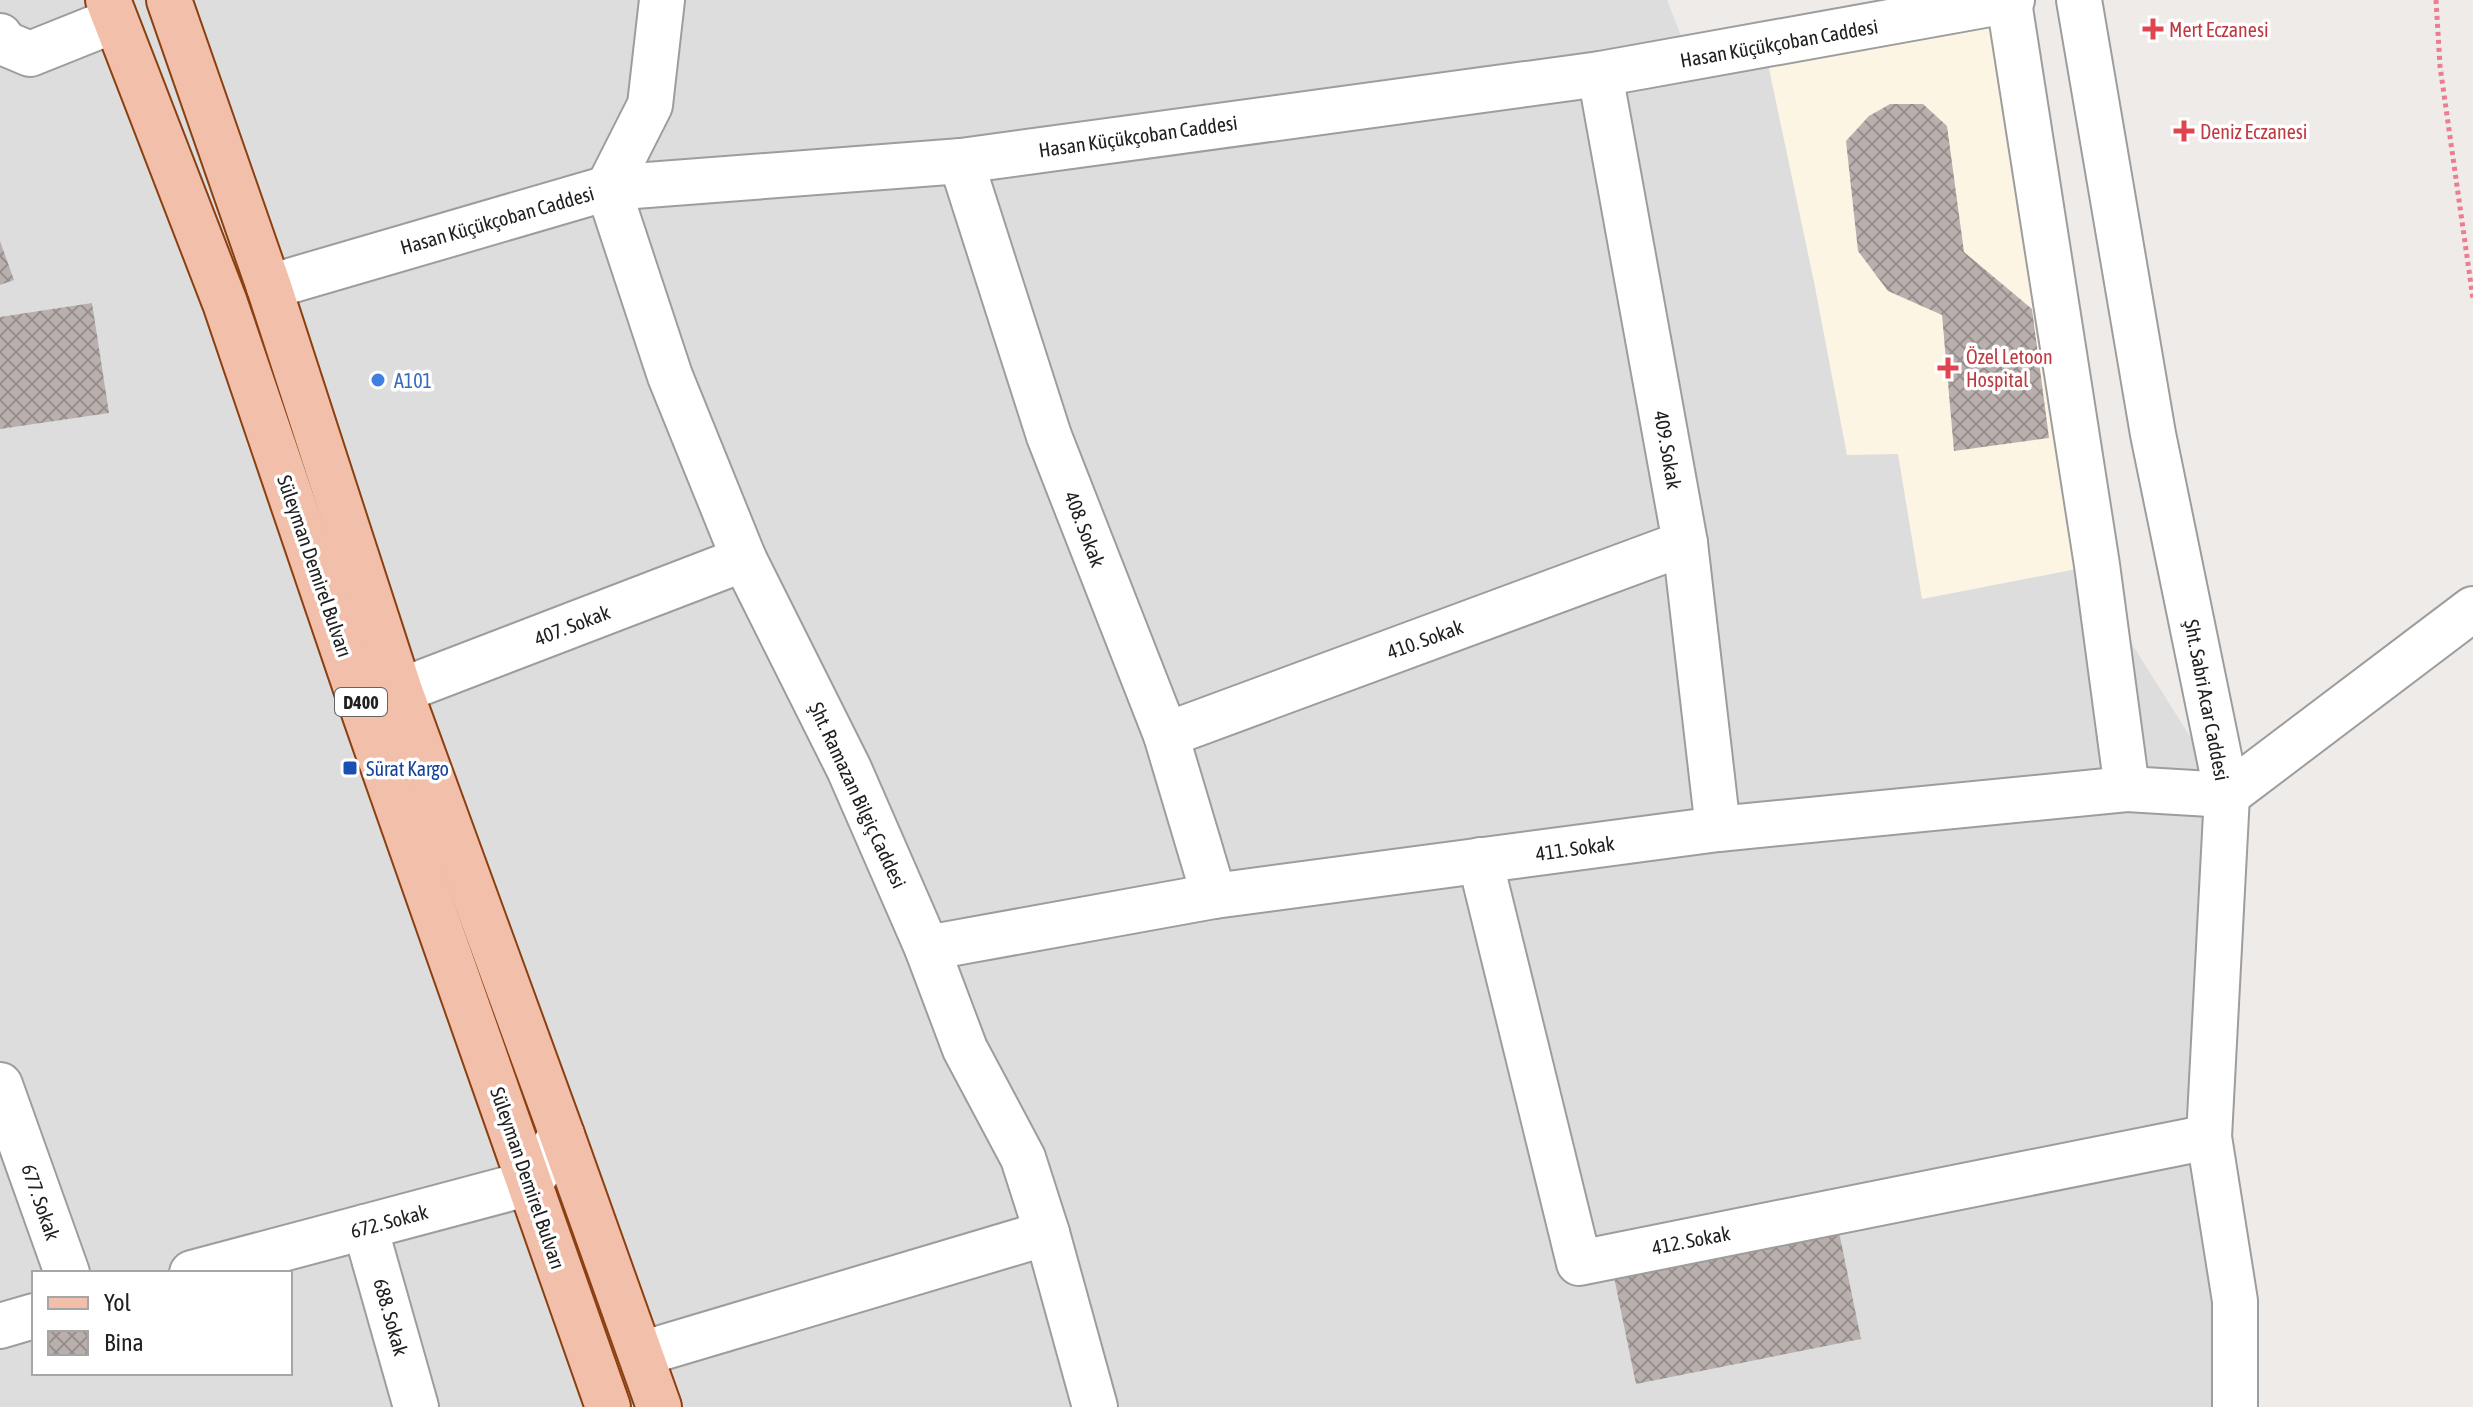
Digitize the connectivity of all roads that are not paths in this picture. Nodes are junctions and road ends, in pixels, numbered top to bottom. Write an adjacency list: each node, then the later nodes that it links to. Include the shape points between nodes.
1 (169, 0): 10 (main road, Süleyman Demirel Bulvarı / D400)
2 (662, 0): 9 (street, via 650,105)
3 (2079, 0): 17 (street, Şht. Sabri Acar Caddesi, via 2153,434)
4 (2011, 1): 7 (street, Hasan Küçükçoban Caddesi); 16 (street)
5 (112, 10): 6 (street, via 30,54); 25 (main road, Süleyman Demirel Bulvarı / D400, via 225,303)
6 (0, 36)
7 (1600, 74): 8 (street, Hasan Küçükçoban Caddesi); 11 (street, 409. Sokak)
8 (961, 161): 9 (street, Hasan Küçükçoban Caddesi); 15 (street, 408. Sokak, via 1049,436)
9 (608, 188): 10 (street, Hasan Küçükçoban Caddesi); 12 (street, Şht. Ramazan Bilgiç Caddesi, via 670,376)
10 (269, 287): 14 (main road, Süleyman Demirel Bulvarı / D400)
11 (1685, 543): 15 (street, 410. Sokak); 18 (street, 409. Sokak)
12 (744, 559): 14 (street, 407. Sokak); 21 (street, Şht. Ramazan Bilgiç Caddesi, via 849,769)
13 (2473, 609): 17 (street)
14 (400, 691): 23 (main road, Süleyman Demirel Bulvarı / D400)
15 (1166, 735): 20 (street, 408. Sokak)
16 (2127, 789): 17 (street, 411. Sokak); 18 (street, 411. Sokak)
17 (2227, 795): 24 (street, Şht. Sabri Acar Caddesi)
18 (1718, 829): 19 (street, 411. Sokak)
19 (1480, 860): 20 (street, 411. Sokak); 24 (street, 412. Sokak, via 1579,1263)
20 (1214, 896): 21 (street, 411. Sokak)
21 (927, 948): 27 (street, Şht. Ramazan Bilgiç Caddesi, via 965,1049 1023,1158)
22 (0, 1085): 28 (street, 677. Sokak)
23 (562, 1135): 25 (street); 32 (main road, Süleyman Demirel Bulvarı / D400)
24 (2209, 1137): 37 (street, Şht. Sabri Acar Caddesi, via 2235,1301)
25 (530, 1183): 26 (street, 672. Sokak); 34 (main road, Süleyman Demirel Bulvarı / D400)
26 (365, 1227): 29 (street, 672. Sokak); 33 (street, 688. Sokak)
27 (1047, 1233): 32 (street); 36 (street, Şht. Ramazan Bilgiç Caddesi)
28 (66, 1271)
29 (200, 1271)
30 (32, 1317): 31 (street)
31 (0, 1326)
32 (641, 1354): 35 (main road, Süleyman Demirel Bulvarı / D400)
33 (416, 1407)
34 (608, 1407)
35 (659, 1407)
36 (1095, 1407)
37 (2235, 1407)

